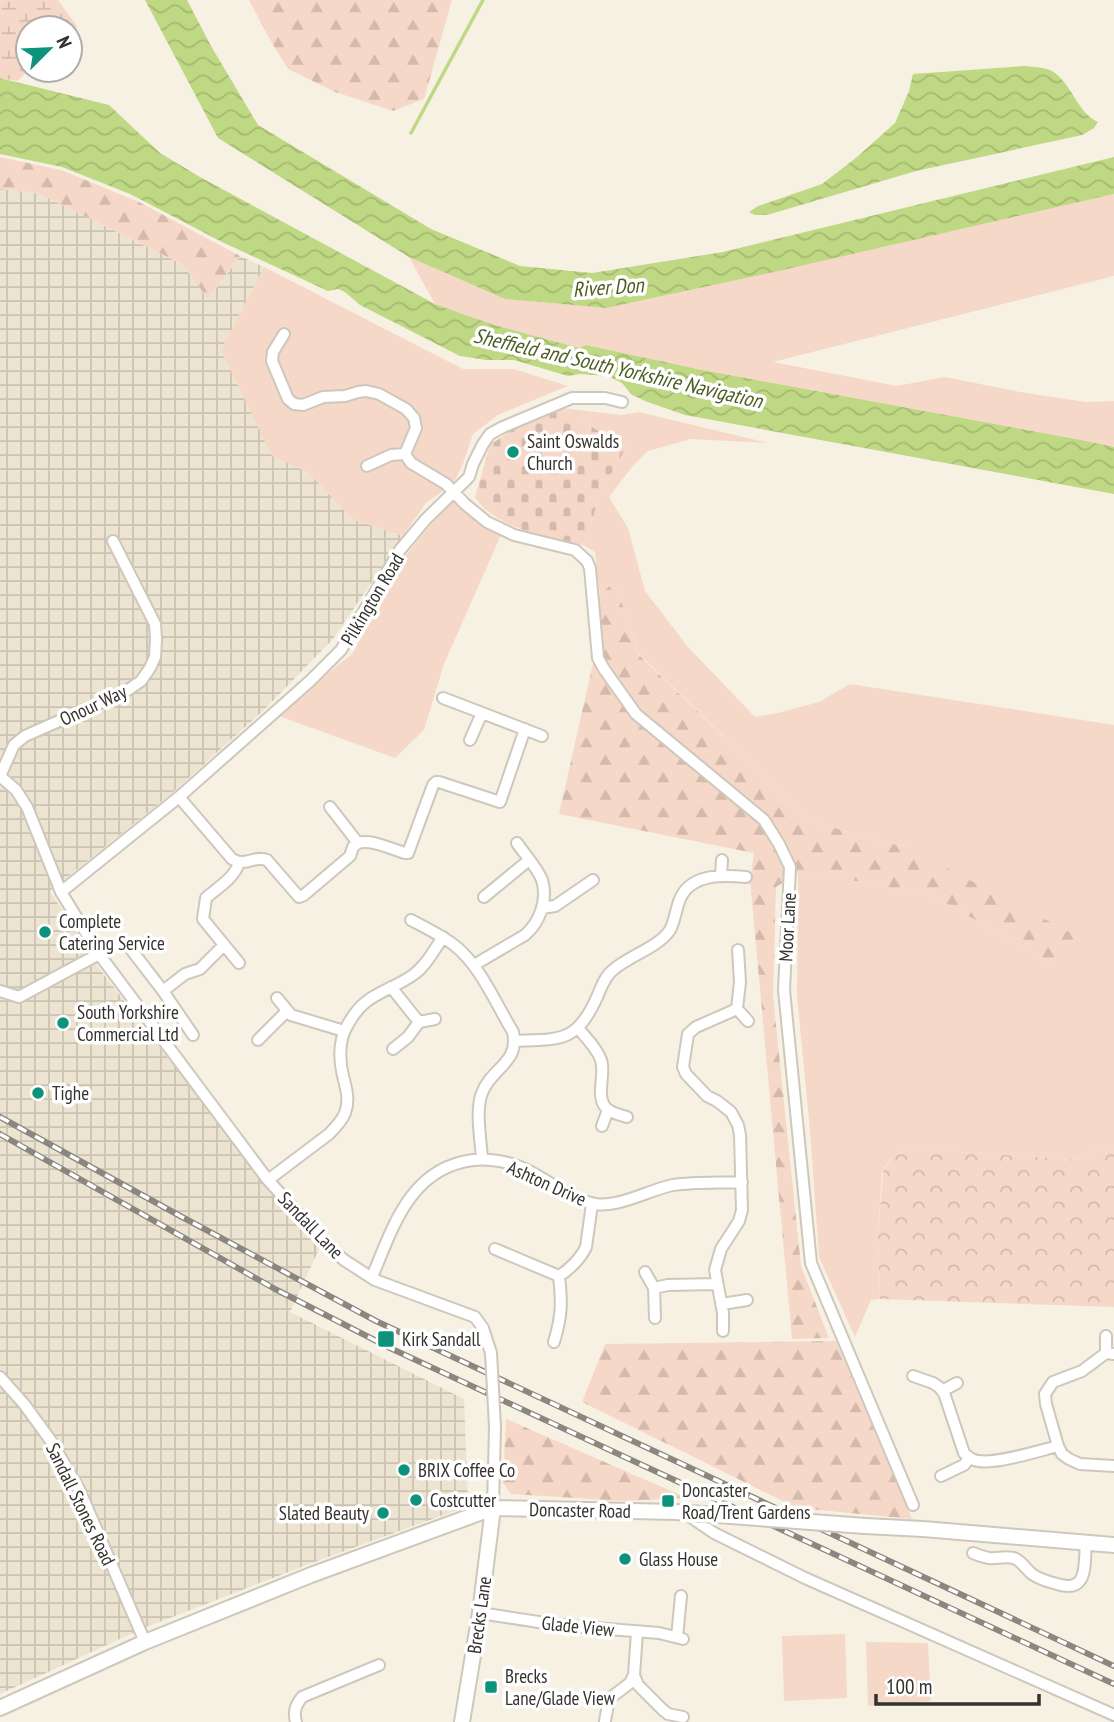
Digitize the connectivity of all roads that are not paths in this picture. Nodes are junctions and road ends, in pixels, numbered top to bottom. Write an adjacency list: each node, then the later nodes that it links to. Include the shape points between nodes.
1 (284, 334): 3 (street, via 272,361 291,402 303,405 323,397 379,394 406,408 414,418)
2 (622, 402): 5 (street, Pilkington Road, via 572,398 503,427 490,434 469,477)
3 (405, 454): 4 (street); 5 (street, Moor Lane)
4 (367, 466)
5 (454, 492): 13 (street, Pilkington Road, via 400,550 341,650); 77 (street, Moor Lane, via 500,529 575,550 587,561 598,658 604,669 636,715 764,820 790,867 784,990 811,1263)
6 (113, 541): 12 (street, Onour Way, via 155,624 155,657 150,668 125,692 26,736 14,745)
7 (443, 698): 8 (street)
8 (482, 713): 9 (street); 11 (street)
9 (525, 729): 10 (street); 15 (street, via 500,802 436,782 408,853)
10 (542, 736)
11 (470, 740)
12 (0, 776): 23 (street, Sandall Lane, via 27,807)
13 (179, 797): 19 (street); 23 (street, Pilkington Road)
14 (330, 807): 15 (street)
15 (358, 843): 19 (street, via 350,856 299,897 267,860)
16 (517, 844): 17 (street)
17 (529, 860): 24 (street); 25 (street, via 542,881)
18 (722, 860): 20 (street)
19 (239, 862): 28 (street, via 204,902 203,919)
20 (721, 875): 21 (street); 43 (street, via 686,889 670,929 610,971)
21 (746, 877)
22 (593, 880): 25 (street, via 555,906)
23 (61, 892): 31 (street, Sandall Lane)
24 (484, 897)
25 (542, 908): 33 (street, via 525,935)
26 (411, 920): 27 (street)
27 (443, 937): 33 (street); 34 (street, via 423,967)
28 (224, 945): 32 (street); 36 (street, via 200,969)
29 (130, 948): 36 (street)
30 (738, 950): 38 (street)
31 (99, 954): 35 (street, via 19,997); 53 (street, Sandall Lane)
32 (239, 963)
33 (474, 965): 47 (street)
34 (391, 987): 42 (street); 44 (street, via 368,999)
35 (0, 990)
36 (163, 991): 45 (street)
37 (277, 998): 39 (street)
38 (737, 1009): 41 (street); 54 (street, via 688,1034 683,1066 707,1096 731,1112 738,1125)
39 (287, 1010): 44 (street); 46 (street)
40 (435, 1019): 42 (street)
41 (748, 1021)
42 (419, 1022): 48 (street)
43 (578, 1028): 47 (street, via 555,1039); 49 (street, via 602,1062 601,1095)
44 (344, 1031): 53 (street, via 340,1056 347,1089 345,1114 329,1134)
45 (193, 1035)
46 (258, 1040)
47 (515, 1041): 52 (street, via 513,1052 481,1093)
48 (393, 1049)
49 (608, 1110): 50 (street); 51 (street)
50 (626, 1117)
51 (602, 1126)
52 (482, 1159): 55 (street, Ashton Drive, via 524,1168); 59 (street, Ashton Drive, via 440,1169 413,1193)
53 (268, 1180): 59 (street, Sandall Lane, via 326,1243)
54 (742, 1182): 55 (street, Ashton Drive, via 676,1185 622,1202); 60 (street, via 742,1210 720,1249)
55 (592, 1204): 58 (street, via 586,1247)
56 (495, 1249): 58 (street)
57 (645, 1272): 61 (street)
58 (559, 1276): 67 (street, via 562,1303)
59 (372, 1278): 78 (street, Sandall Lane, bridge, via 475,1317 483,1328 491,1353)
60 (716, 1284): 61 (street); 63 (street)
61 (654, 1288): 64 (street)
62 (747, 1300): 63 (street)
63 (722, 1304): 65 (street)
64 (655, 1318)
65 (723, 1331)
66 (1106, 1336): 68 (street)
67 (554, 1342)
68 (1110, 1354): 73 (street, via 1053,1382 1045,1394)
69 (913, 1376): 72 (street)
70 (0, 1377): 86 (street, Sandall Stones Road, via 51,1441 79,1489)
71 (957, 1383): 72 (street)
72 (942, 1391): 74 (street, via 964,1453)
73 (1058, 1446): 74 (street, via 990,1461); 75 (street, via 1062,1454 1080,1464)
74 (970, 1458): 76 (street)
75 (1114, 1466)
76 (941, 1476)
77 (913, 1505)
78 (493, 1508): 79 (street, Doncaster Road); 84 (street, Brecks Lane); 86 (street, Doncaster Road)
79 (680, 1513): 80 (street, Doncaster Road, bridge); 91 (street, via 805,1578)
80 (1086, 1542): 81 (street, Doncaster Road); 82 (street, via 1083,1577 1072,1587 1039,1578 1012,1557)
81 (1114, 1545)
82 (973, 1553)
83 (681, 1596): 85 (street, Glade View, via 680,1638)
84 (480, 1613): 85 (street, Glade View); 95 (street, Brecks Lane)
85 (636, 1632): 88 (street)
86 (145, 1642): 90 (street, Doncaster Road)
87 (379, 1665): 94 (street, via 302,1697 296,1705)
88 (634, 1675): 92 (street, via 663,1710); 93 (street, via 609,1699)
89 (691, 1706): 92 (street)
90 (0, 1707)
91 (1114, 1715)
92 (684, 1719)
93 (606, 1721)
94 (296, 1722)
95 (462, 1722)

